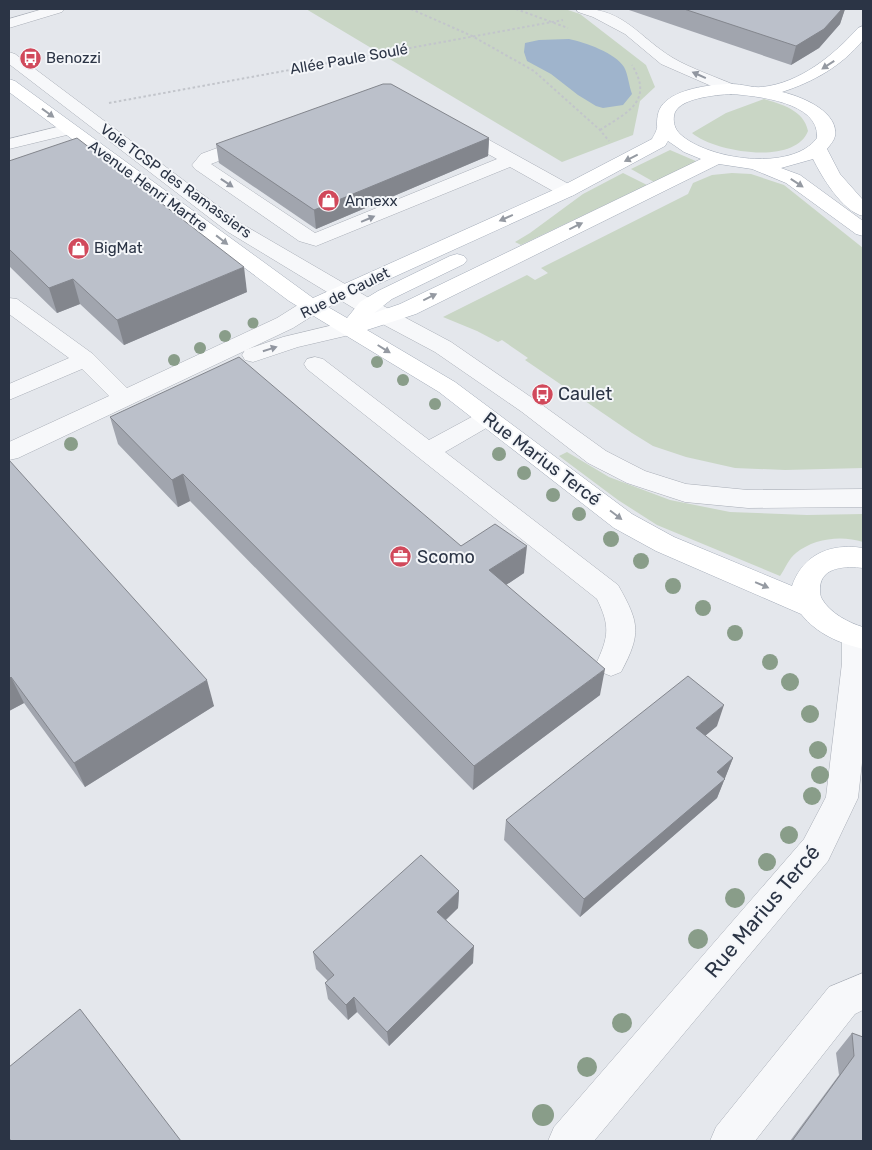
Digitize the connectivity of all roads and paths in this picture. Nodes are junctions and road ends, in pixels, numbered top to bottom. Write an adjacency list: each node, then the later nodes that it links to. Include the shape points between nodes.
1 (32, 9): 7 (street)
2 (57, 9): 9 (street)
3 (411, 9): 12 (path)
4 (516, 9): 8 (path)
5 (583, 9): 6 (street)
6 (598, 14): 8 (path, Allée Paule Soulé); 16 (street, via 630,31)
7 (9, 16)
8 (552, 22): 10 (path); 12 (path, Allée Paule Soulé)
9 (9, 24)
10 (573, 30)
11 (863, 32): 20 (main road, one-way to 20, via 830,64 795,83)
12 (472, 36): 22 (path, Allée Paule Soulé); 26 (path, via 534,71)
13 (863, 52): 17 (main road)
14 (9, 57): 38 (street, Voie TCSP des Ramassiers, via 235,228)
15 (628, 59): 26 (path, via 641,82 641,91 632,108)
16 (667, 61): 19 (street, one-way to 16); 21 (street)
17 (833, 80)
18 (9, 84): 25 (main road, Avenue Henri Martre, one-way to 25)
19 (731, 89): 20 (main road); 21 (main road)
20 (761, 92): 30 (main road, via 818,107 826,126 826,138)
21 (685, 97): 24 (main road, via 671,105 664,116)
22 (101, 104)
23 (438, 119): 32 (street)
24 (666, 127): 31 (main road, via 687,146); 34 (main road, Rue de Caulet, one-way to 34, via 659,142 645,152)
25 (69, 129): 28 (street); 37 (main road, Avenue Henri Martre, one-way to 37)
26 (600, 130): 29 (path)
27 (268, 136): 32 (street, one-way to 32, via 207,158 201,165 306,237 316,240)
28 (9, 144)
29 (612, 144)
30 (818, 149): 33 (main road, via 791,161); 35 (main road, via 828,173)
31 (717, 158): 33 (main road); 41 (main road, Rue de Caulet, one-way to 31, via 408,309)
32 (511, 160): 34 (street)
33 (752, 164): 36 (main road, one-way to 36, via 793,179)
34 (567, 191): 38 (main road, Rue de Caulet, one-way to 38); 41 (main road, Rue de Caulet, via 528,224 385,295)
35 (863, 210)
36 (863, 230)
37 (286, 290): 39 (main road, Rue Marius Tercé)
38 (344, 292): 39 (main road, Rue de Caulet); 41 (street, Voie TCSP des Ramassiers)
39 (312, 306): 42 (main road, Rue Marius Tercé); 46 (street, Rue de Caulet, via 285,324)
40 (10, 307): 43 (street)
41 (377, 312): 42 (main road, Rue de Caulet); 50 (street, Voie TCSP des Ramassiers, via 443,347 597,457 636,477 685,493 748,499)
42 (350, 328): 46 (street, Rue de Caulet, one-way to 42, via 291,342); 47 (main road, Rue Marius Tercé, one-way to 47, via 447,387)
43 (85, 358): 45 (street); 46 (street)
44 (315, 364): 48 (street)
45 (9, 393)
46 (124, 398): 49 (street, Rue de Caulet)
47 (487, 418): 48 (street); 52 (main road, Rue Marius Tercé, one-way to 52, via 623,521 665,544)
48 (428, 450): 54 (street, via 608,592 622,622 622,642)
49 (9, 452)
50 (863, 498)
51 (863, 558): 52 (main road, via 841,557 815,568 808,579 806,592)
52 (811, 606): 53 (main road, via 822,619)
53 (860, 638): 56 (street, Rue Marius Tercé, via 842,798 816,850)
54 (611, 664)
55 (863, 992): 57 (street, via 842,1000)
56 (575, 1139)
57 (730, 1141)

